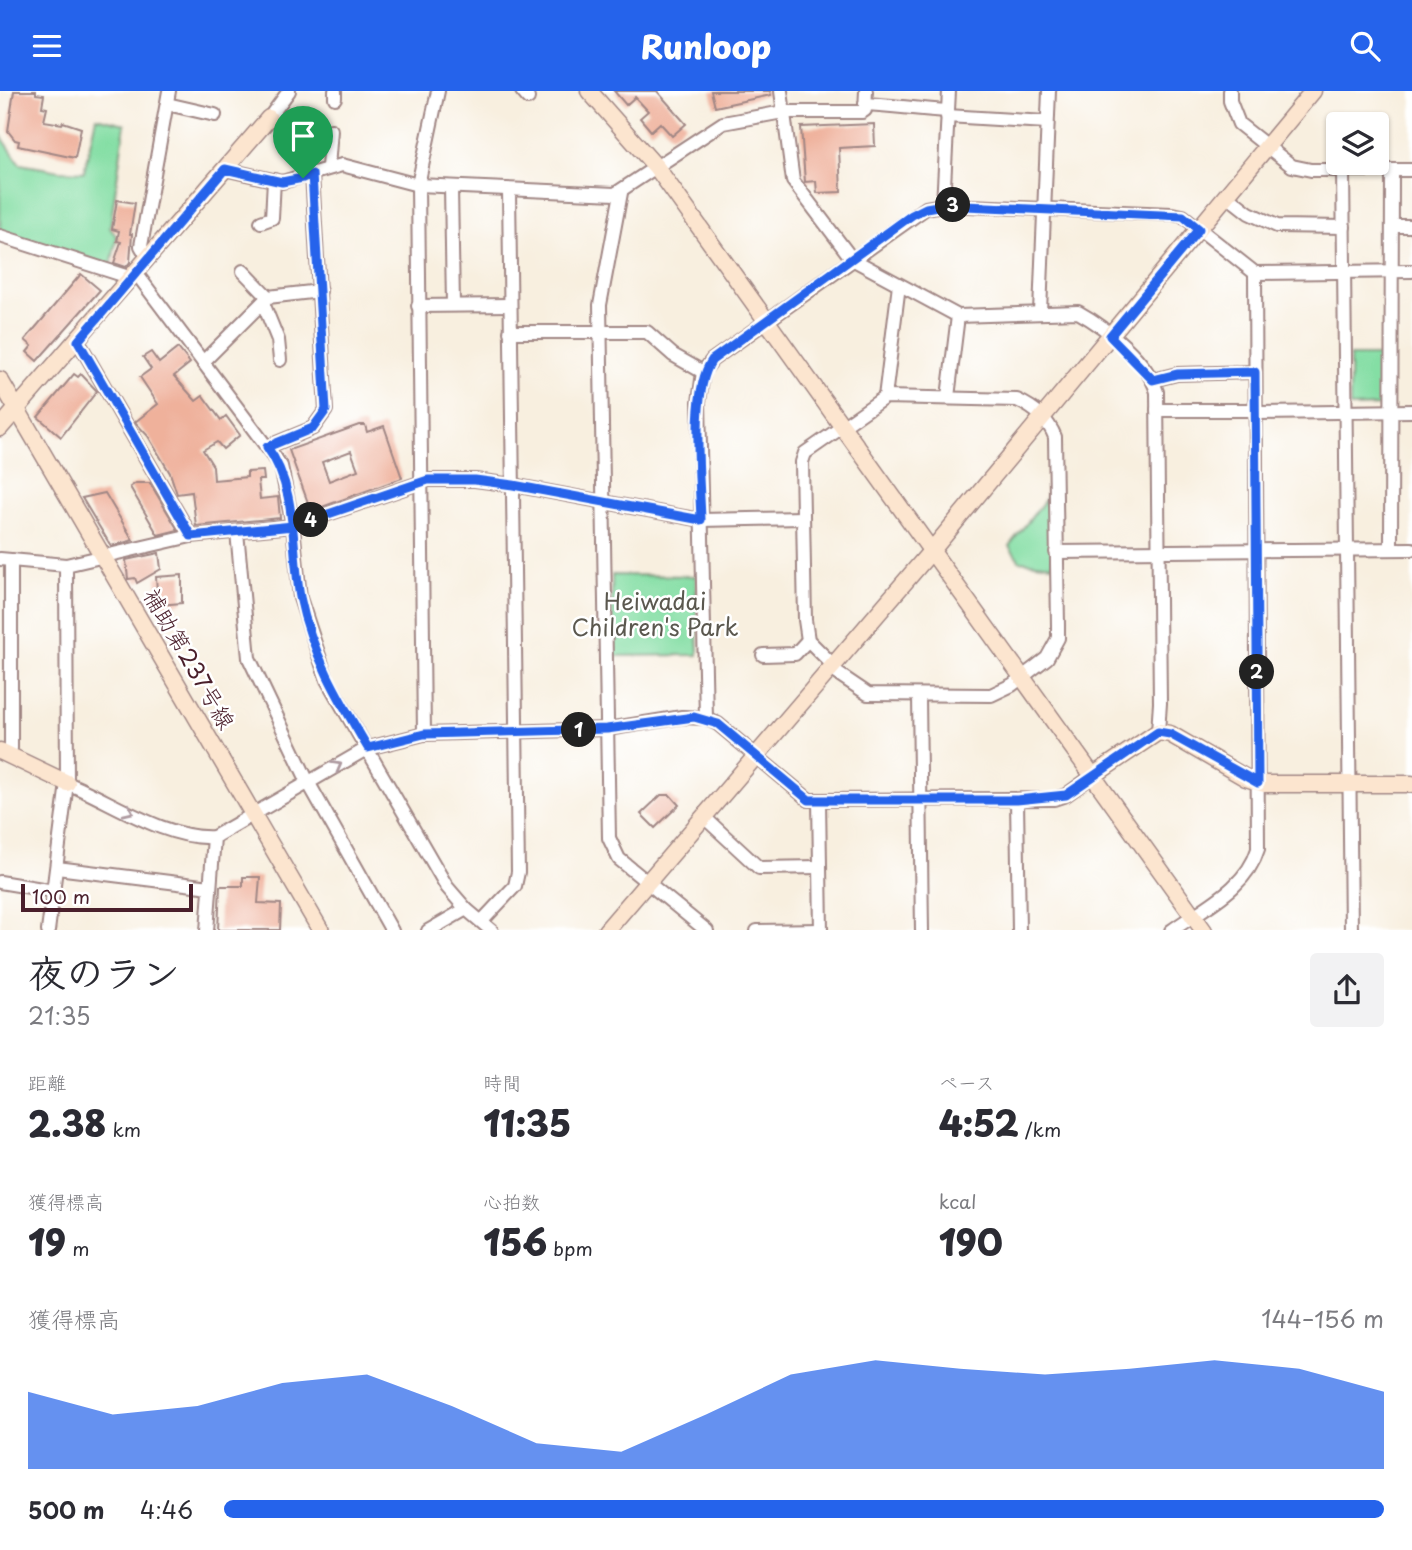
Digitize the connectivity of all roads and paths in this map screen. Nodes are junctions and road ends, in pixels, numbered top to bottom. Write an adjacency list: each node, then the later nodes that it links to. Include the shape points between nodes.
1 (289, 91): 14 (street)
2 (438, 91): 27 (street)
3 (589, 91): 19 (street)
4 (781, 91): 11 (street)
5 (948, 91): 12 (street)
6 (1049, 91): 15 (street)
7 (1230, 91): 17 (street, via 1239,124)
8 (1313, 91): 17 (street)
9 (168, 97): 13 (street); 40 (street, via 142,246)
10 (865, 97): 11 (street, via 862,112); 12 (street)
11 (783, 112): 19 (street, via 723,123); 41 (street, via 793,181)
12 (947, 113): 15 (street); 32 (street)
13 (215, 115)
14 (269, 118): 20 (street)
15 (1047, 122): 33 (street)
16 (331, 130): 18 (street)
17 (1266, 147): 21 (street, via 1292,166); 31 (street)
18 (328, 167): 24 (street); 27 (street, via 342,165)
19 (657, 168): 30 (street); 56 (street)
20 (225, 169): 26 (street); 40 (street)
21 (1326, 170)
22 (1392, 170): 23 (street); 35 (street)
23 (1412, 170)
24 (312, 174): 26 (street, via 292,182); 49 (street)
25 (1343, 175): 37 (street)
26 (274, 180): 34 (street, via 272,218)
27 (418, 185): 28 (street); 53 (street)
28 (451, 187): 29 (street); 51 (street)
29 (509, 191): 30 (street); 52 (street)
30 (621, 193): 57 (street, via 600,305)
31 (1226, 195): 37 (street, via 1277,226); 38 (street)
32 (943, 205): 33 (street); 41 (street, via 912,215)
33 (1044, 209): 38 (street, via 1172,213); 54 (street)
34 (261, 222)
35 (1392, 226): 36 (street); 45 (street)
36 (1412, 226)
37 (1343, 227): 44 (street)
38 (1199, 229): 46 (street); 59 (street)
39 (0, 236): 47 (street)
40 (148, 258): 47 (street)
41 (852, 258): 48 (street); 56 (street)
42 (243, 271): 50 (street)
43 (1412, 271): 45 (street)
44 (1344, 272): 45 (street); 46 (street); 74 (street)
45 (1392, 272): 72 (street)
46 (1255, 273): 64 (street)
47 (134, 276): 60 (street); 62 (street)
48 (899, 285): 55 (street); 67 (street)
49 (320, 291): 50 (street); 78 (street, via 326,410 313,428)
50 (266, 300): 61 (street); 62 (street)
51 (453, 305): 52 (street); 53 (street)
52 (510, 305): 58 (street)
53 (418, 306): 79 (street)
54 (1040, 312): 55 (street); 59 (street, via 1078,312)
55 (958, 316): 68 (street)
56 (768, 319): 63 (street, via 712,360); 76 (street)
57 (601, 331): 58 (street); 63 (street, via 647,332 673,355); 81 (street)
58 (510, 332): 80 (street)
59 (1110, 336): 66 (street); 75 (street)
60 (78, 341): 69 (street); 86 (street)
61 (280, 360)
62 (203, 362): 78 (street)
63 (703, 372): 83 (street, via 699,402)
64 (1255, 372): 66 (street, via 1177,374); 71 (street)
65 (0, 380): 69 (street, 補助第237号線)
66 (1153, 380): 70 (street)
67 (885, 397): 68 (street); 76 (street)
68 (948, 397): 75 (street, via 1017,400)
69 (18, 410): 77 (street); 94 (street, 補助第237号線)
70 (1157, 410): 71 (street); 93 (street)
71 (1255, 411): 74 (street); 91 (street)
72 (1392, 411): 73 (street); 74 (street); 89 (street)
73 (1412, 411)
74 (1345, 412): 88 (street)
75 (1043, 417): 87 (street); 92 (street, via 1055,437)
76 (845, 426): 82 (street, via 805,453); 87 (street)
77 (0, 428)
78 (267, 447): 84 (street, via 281,465)
79 (421, 481): 80 (street); 84 (street); 106 (street)
80 (513, 485): 81 (street); 104 (street)
81 (603, 503): 83 (street); 103 (street)
82 (803, 518): 83 (street); 97 (street)
83 (701, 520): 102 (street)
84 (293, 526): 85 (street); 107 (street, via 300,598 327,680)
85 (237, 532): 86 (street); 111 (street, via 249,658)
86 (191, 536): 94 (street)
87 (933, 549): 99 (street); 100 (street)
88 (1346, 549): 89 (street); 91 (street); 114 (street)
89 (1391, 549): 90 (street)
90 (1412, 549)
91 (1255, 551): 93 (street); 113 (street)
92 (1056, 552): 93 (street); 100 (street, via 1058,638 1047,657)
93 (1159, 552): 105 (street)
94 (102, 554): 96 (street); 119 (street, 補助第237号線)
95 (6, 560): 96 (street); 108 (street, via 12,735)
96 (66, 565): 112 (street)
97 (808, 640): 98 (street, via 795,655); 99 (street)
98 (763, 655)
99 (832, 668): 101 (street, via 868,694); 109 (street)
100 (1024, 675): 101 (street, via 990,695); 110 (street)
101 (919, 696): 117 (street)
102 (706, 718): 103 (street, via 682,717); 109 (street)
103 (607, 729): 104 (street); 125 (street, via 609,838 620,859)
104 (516, 731): 106 (street); 130 (street, via 518,880)
105 (1158, 732): 110 (street); 113 (street, via 1170,734)
106 (424, 734): 107 (street)
107 (368, 748): 111 (street, one-way to 107); 128 (street, via 447,887)
108 (4, 753): 112 (street)
109 (755, 758): 116 (street, via 809,800); 120 (street)
110 (1094, 775): 118 (street, via 1066,795); 129 (street)
111 (308, 782): 119 (street); 134 (street)
112 (67, 783): 121 (street, one-way to 121, via 174,832); 123 (street)
113 (1258, 783): 114 (street); 129 (street, via 1258,849 1252,867 1239,883)
114 (1349, 784): 115 (street); 145 (street)
115 (1412, 784)
116 (819, 800): 117 (street); 122 (street)
117 (920, 800): 118 (street); 141 (street)
118 (1017, 800): 142 (street)
119 (254, 814): 121 (street); 133 (street, 補助第237号線)
120 (704, 817): 122 (street, via 759,868); 125 (street)
121 (214, 837): 126 (street)
122 (820, 867): 140 (street)
123 (57, 868): 126 (street); 127 (street)
124 (0, 882): 127 (street)
125 (647, 884): 137 (street); 138 (street)
126 (210, 887): 132 (street)
127 (54, 891): 131 (street)
128 (466, 909): 130 (street); 135 (street)
129 (1193, 915): 143 (street); 144 (street)
130 (482, 921): 136 (street)
131 (48, 930)
132 (207, 930)
133 (321, 930)
134 (392, 930)
135 (428, 930)
136 (492, 930)
137 (606, 930)
138 (707, 930)
139 (757, 930): 140 (street)
140 (821, 930)
141 (922, 930)
142 (1019, 930)
143 (1171, 930)
144 (1204, 930)
145 (1351, 930)

